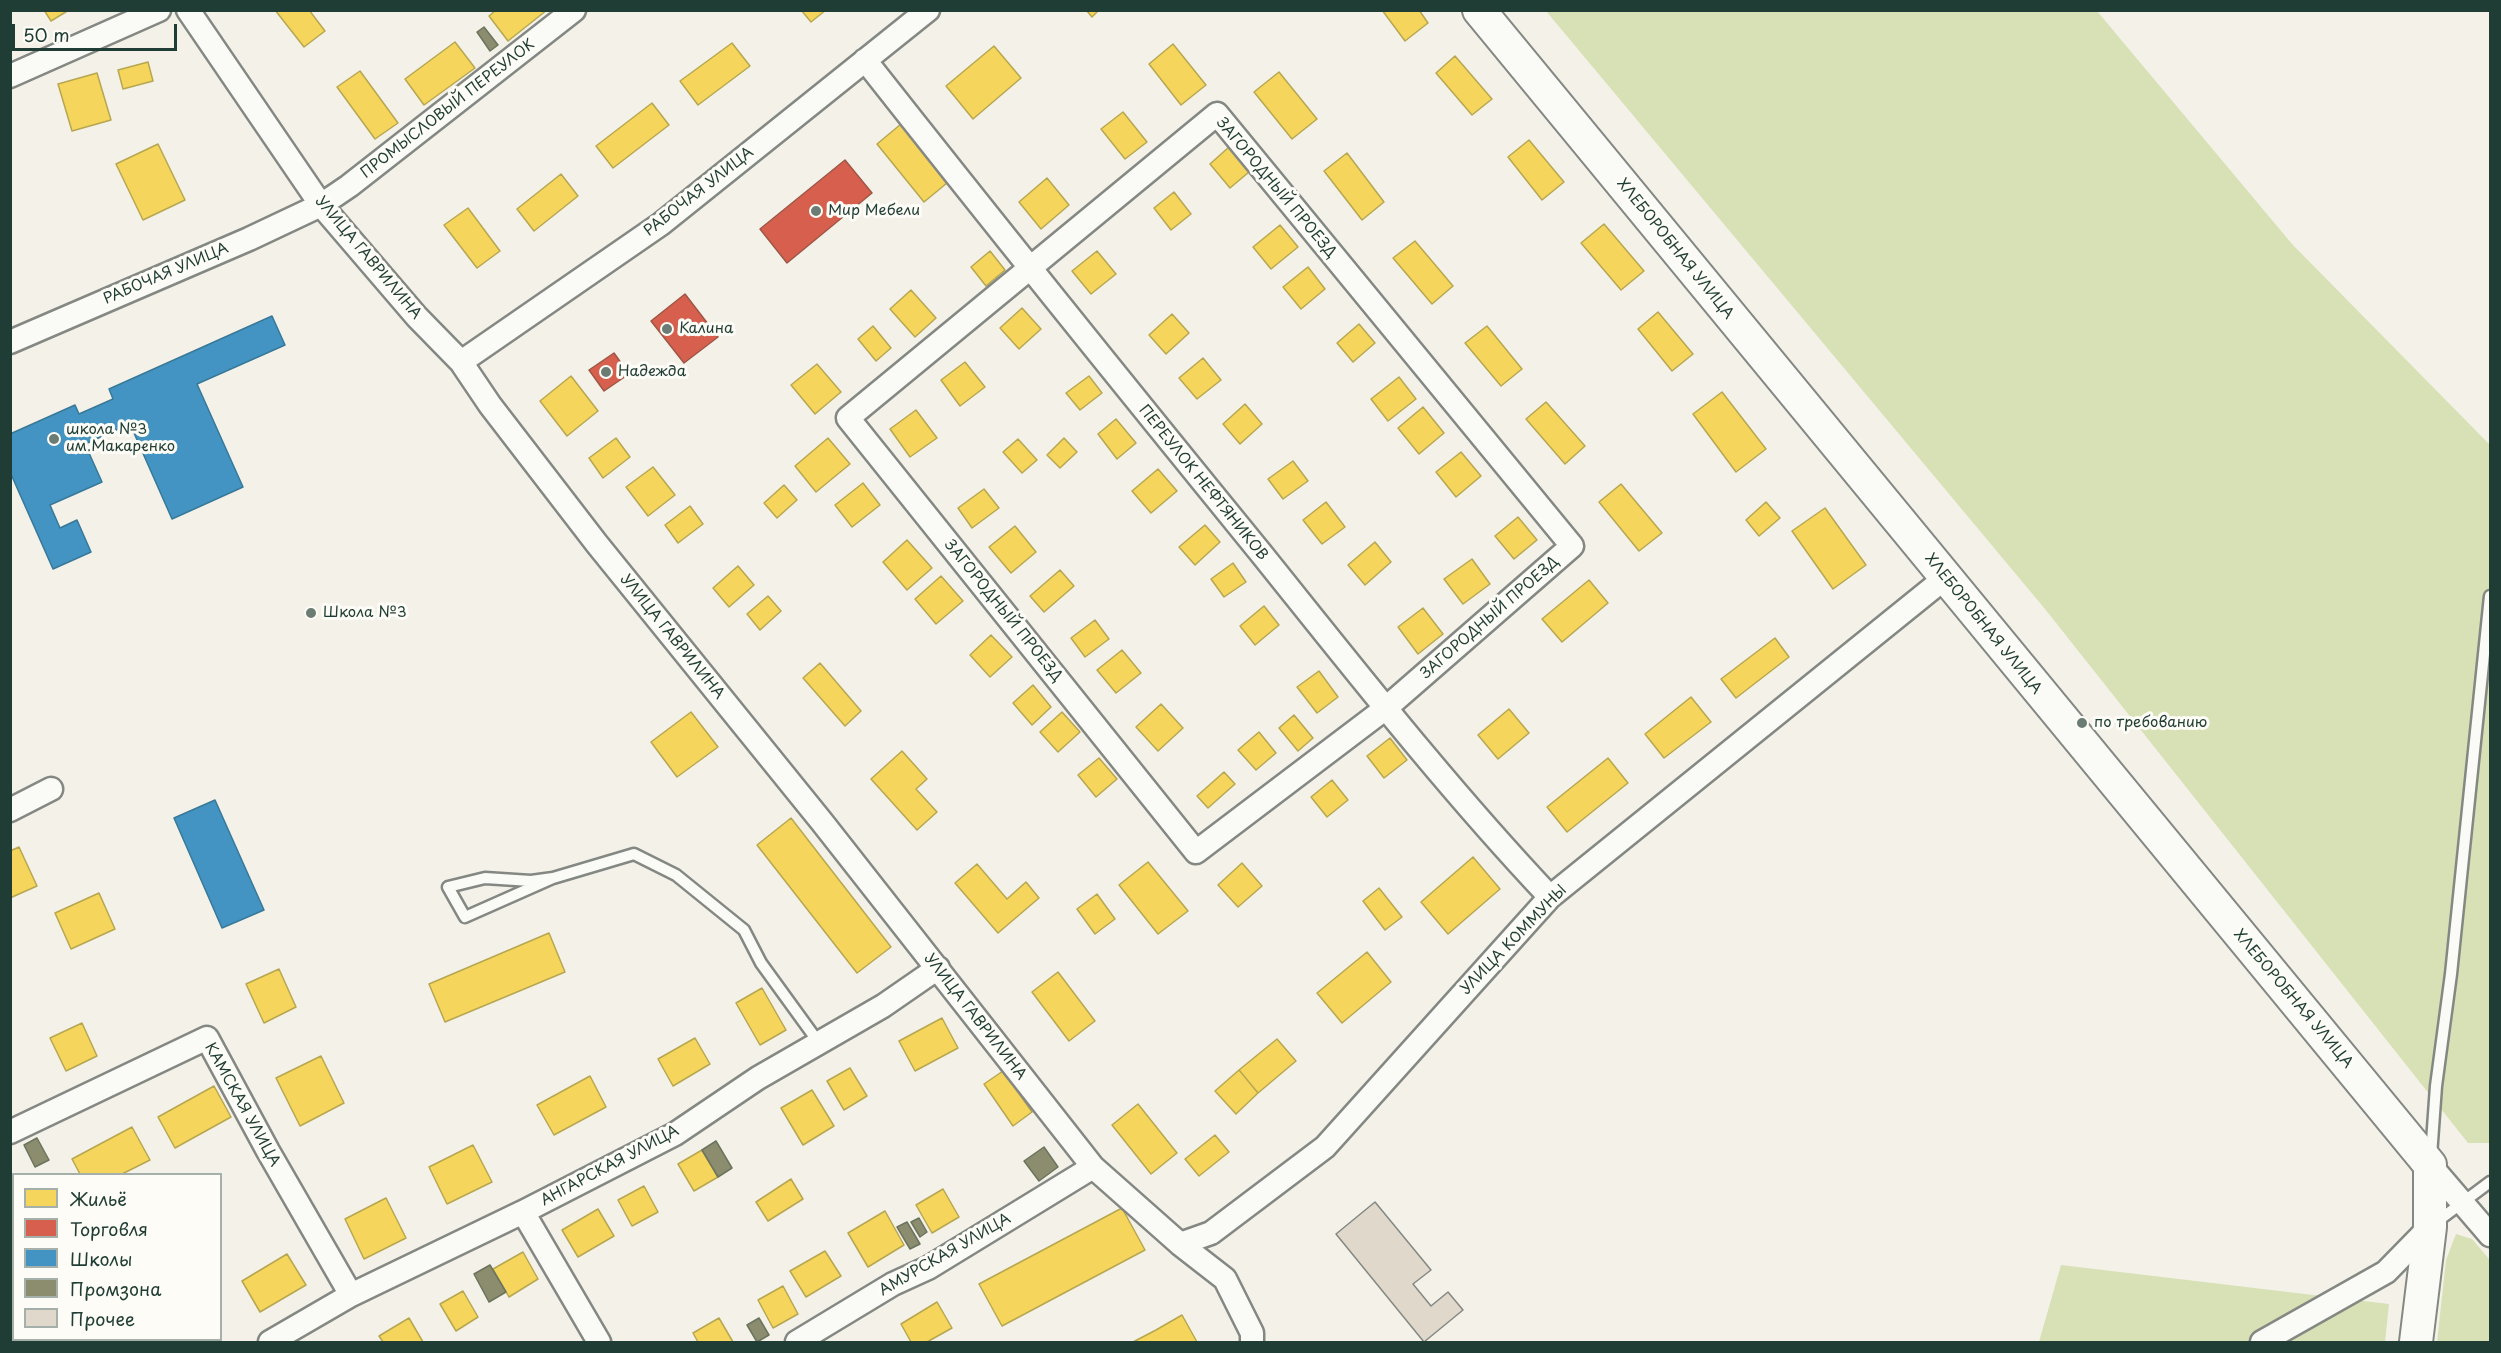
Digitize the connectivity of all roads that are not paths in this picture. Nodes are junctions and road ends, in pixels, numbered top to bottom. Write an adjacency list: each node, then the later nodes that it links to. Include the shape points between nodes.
1 (159, 10): 7 (street)
2 (188, 10): 8 (street, УЛИЦА ГАВРИЛИНА)
3 (574, 10): 8 (street, ПРОМЫСЛОВЫЙ ПЕРЕУЛОК)
4 (928, 10): 6 (street, РАБОЧАЯ УЛИЦА)
5 (1479, 10): 12 (main road, ХЛЕБОРОБНАЯ УЛИЦА)
6 (865, 60): 9 (street, ПЕРЕУЛОК НЕФТЯНИКОВ); 11 (street, РАБОЧАЯ УЛИЦА, via 661,224)
7 (10, 76)
8 (321, 205): 10 (street, РАБОЧАЯ УЛИЦА); 11 (street, УЛИЦА ГАВРИЛИНА)
9 (1030, 270): 14 (street, ПЕРЕУЛОК НЕФТЯНИКОВ); 14 (street, ЗАГОРОДНЫЙ ПРОЕЗД, via 848,418 1196,852); 14 (street, ЗАГОРОДНЫЙ ПРОЕЗД, via 1217,114 1572,546)
10 (10, 342)
11 (461, 362): 19 (street, УЛИЦА ГАВРИЛИНА, via 597,544)
12 (1945, 578): 18 (street, УЛИЦА КОММУНЫ); 22 (main road, ХЛЕБОРОБНАЯ УЛИЦА)
13 (2490, 596): 22 (lane)
14 (1386, 708): 18 (street, ПЕРЕУЛОК НЕФТЯНИКОВ)
15 (51, 789): 16 (street)
16 (10, 810)
17 (553, 878): 17 (lane, via 465,917 448,887 485,878); 20 (lane, via 634,854 676,875 744,930 761,963)
18 (1550, 897): 29 (street, УЛИЦА КОММУНЫ, via 1325,1147 1211,1233)
19 (938, 968): 20 (street, АНГАРСКАЯ УЛИЦА); 23 (street, УЛИЦА ГАВРИЛИНА)
20 (819, 1043): 26 (street, АНГАРСКАЯ УЛИЦА, via 675,1134)
21 (10, 1132): 30 (street, КАМСКАЯ УЛИЦА, via 207,1038)
22 (2430, 1165): 25 (street, ХЛЕБОРОБНАЯ УЛИЦА); 27 (main road)
23 (1093, 1167): 29 (street, УЛИЦА ГАВРИЛИНА); 34 (street, АМУРСКАЯ УЛИЦА)
24 (2490, 1182): 25 (lane)
25 (2463, 1202): 27 (lane); 28 (street, ХЛЕБОРОБНАЯ УЛИЦА)
26 (523, 1212): 30 (street, АНГАРСКАЯ УЛИЦА); 33 (street)
27 (2430, 1227): 35 (street, via 2386,1272); 36 (main road)
28 (2490, 1235)
29 (1180, 1244): 31 (street, УЛИЦА ГАВРИЛИНА, via 1225,1279)
30 (351, 1295): 32 (street, АНГАРСКАЯ УЛИЦА)
31 (1254, 1339)
32 (270, 1342)
33 (599, 1342)
34 (797, 1342)
35 (2262, 1342)
36 (2416, 1342)

